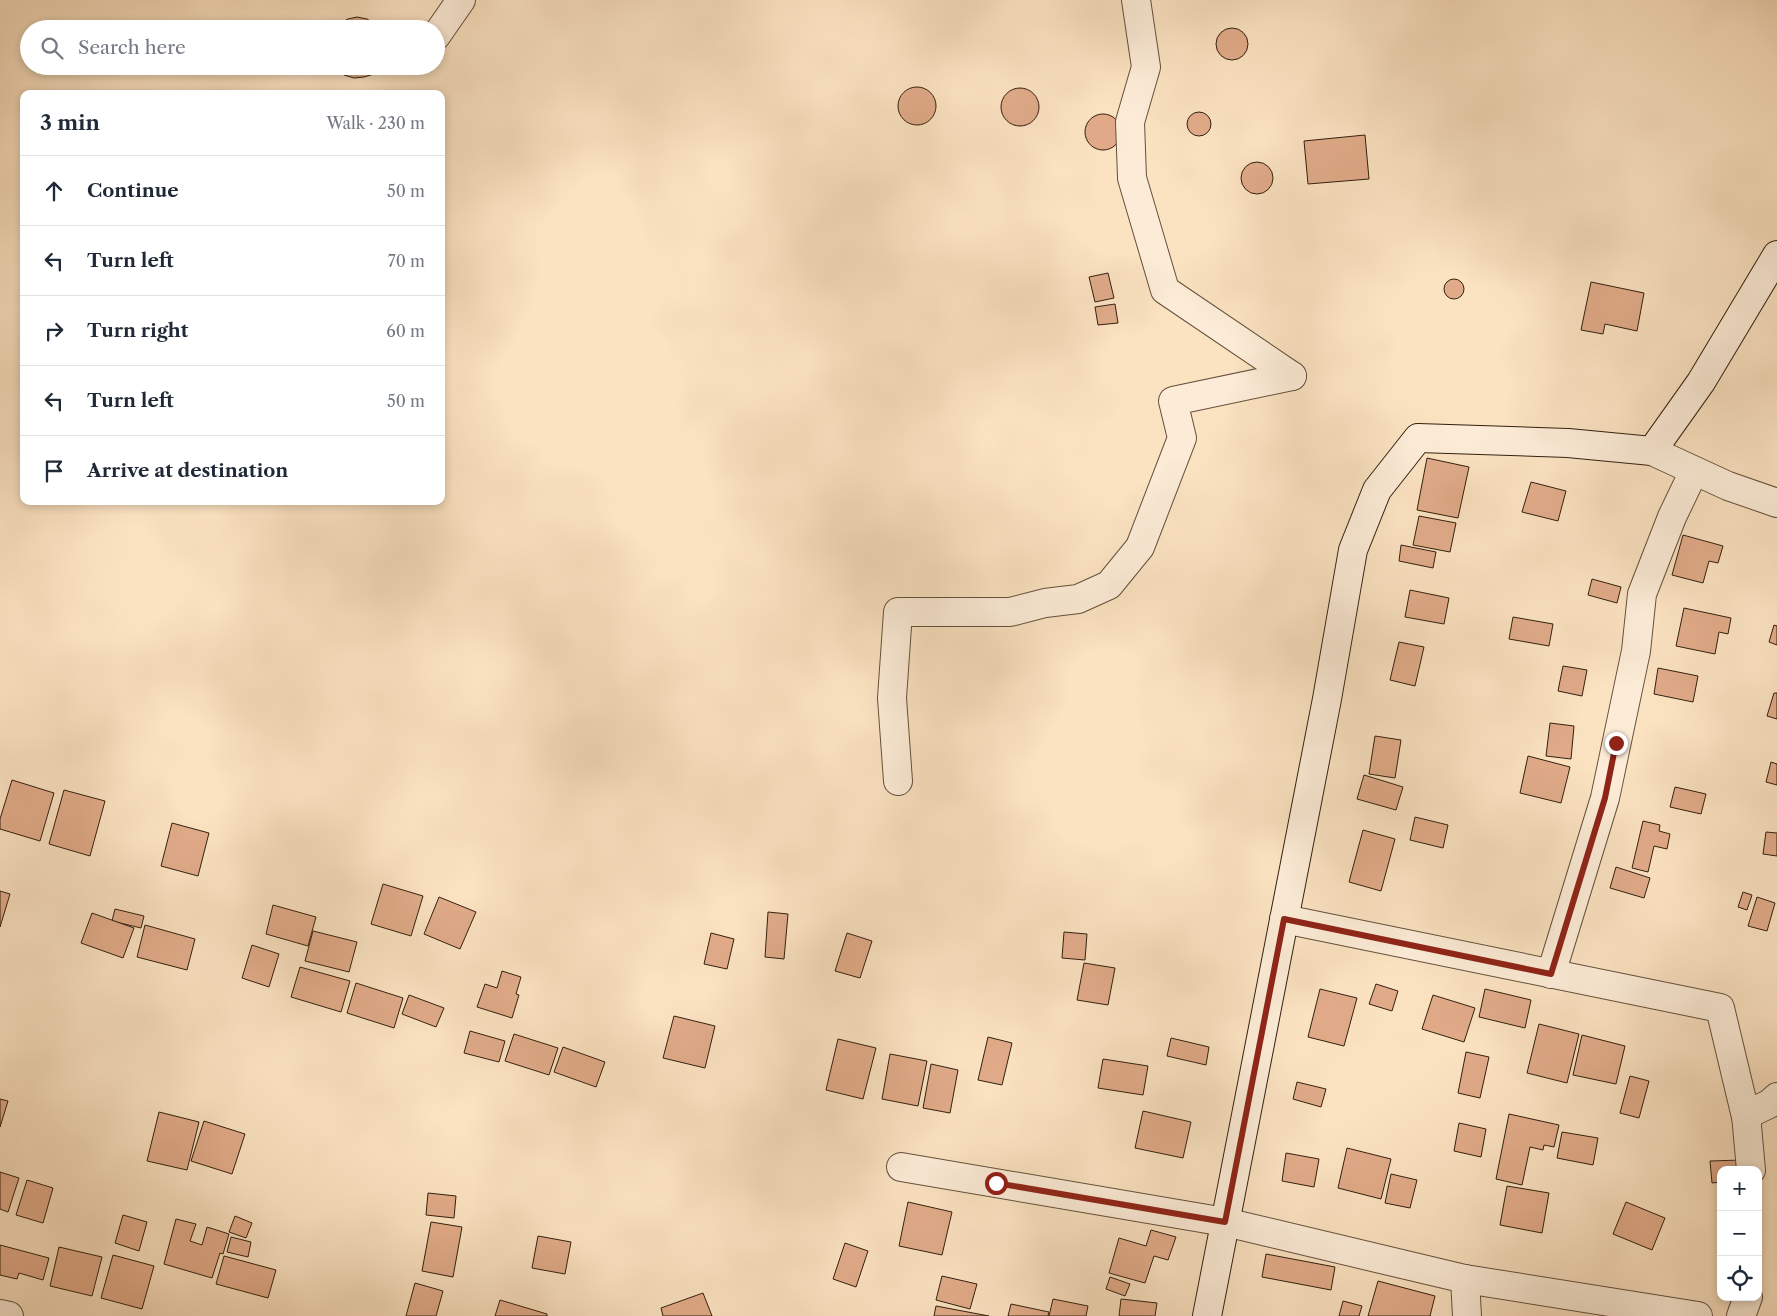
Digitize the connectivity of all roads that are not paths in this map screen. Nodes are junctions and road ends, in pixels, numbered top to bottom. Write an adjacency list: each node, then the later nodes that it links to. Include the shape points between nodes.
1 (461, 0): 3 (street)
2 (1136, 0): 8 (street, via 1146,67 1130,122 1132,178 1165,290 1292,376 1173,401 1182,438 1140,547 1109,585 1078,599 1010,612 898,612 892,698)
3 (445, 23)
4 (1777, 255): 5 (street, via 1701,382)
5 (1652, 451): 6 (street); 9 (street, via 1568,443 1418,438 1377,490 1353,550)
6 (1694, 471): 7 (street); 10 (street, via 1642,594 1636,651 1605,798)
7 (1777, 503)
8 (898, 781)
9 (1284, 919): 10 (street); 15 (street)
10 (1551, 974): 12 (street, via 1720,1008)
11 (1777, 1097): 12 (street, via 1746,1115)
12 (1747, 1121): 13 (street)
13 (1751, 1166)
14 (901, 1167): 15 (street)
15 (1225, 1222): 16 (street); 20 (street)
16 (1465, 1279): 21 (street); 22 (street)
17 (1747, 1301): 23 (street)
18 (0, 1314): 19 (street)
19 (9, 1316)
20 (1207, 1316)
21 (1467, 1316)
22 (1698, 1316)
23 (1741, 1316)

